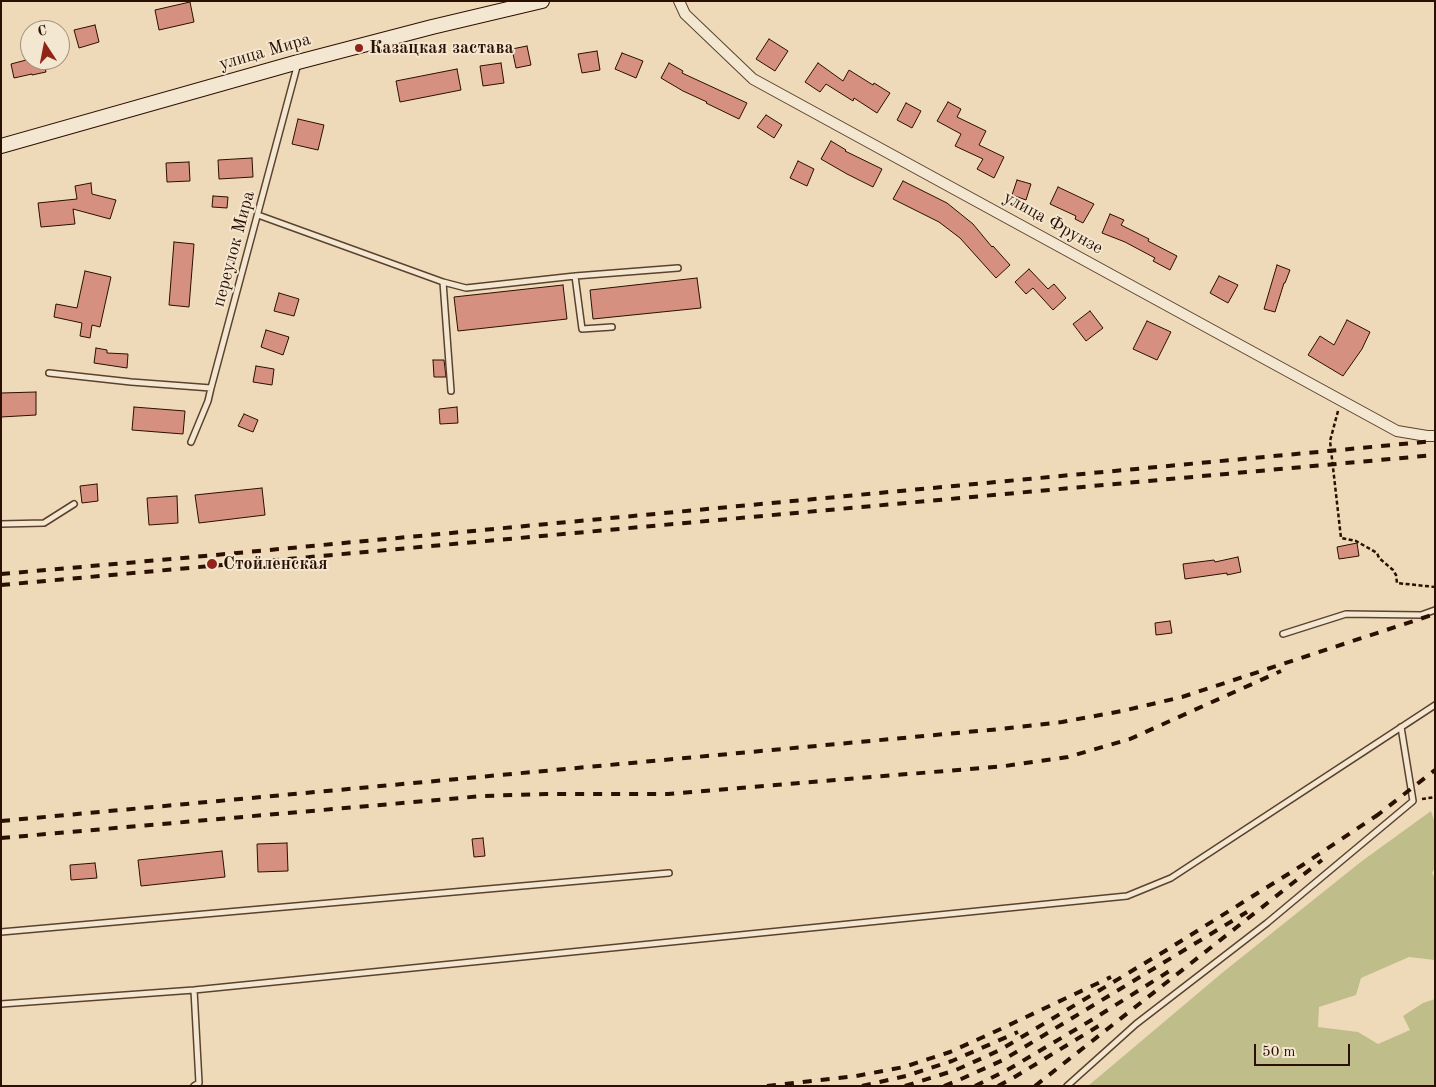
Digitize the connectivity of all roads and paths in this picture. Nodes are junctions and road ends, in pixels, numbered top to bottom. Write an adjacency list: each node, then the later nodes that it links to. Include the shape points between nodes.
1 (542, 1): 3 (main road, улица Мира)
2 (679, 1): 13 (street, улица Фрунзе, via 685,14 753,79)
3 (298, 62): 4 (main road, улица Мира); 5 (lane, переулок Мира)
4 (1, 146)
5 (258, 215): 8 (lane); 11 (lane, переулок Мира)
6 (678, 268): 7 (lane)
7 (575, 276): 8 (lane, via 466,288); 9 (lane, via 582,329)
8 (443, 282): 12 (lane)
9 (612, 327)
10 (50, 373): 11 (lane)
11 (212, 388): 15 (lane, переулок Мира)
12 (451, 391)
13 (1341, 400): 14 (street, улица Фрунзе, via 1397,431); 18 (path, via 1330,441 1341,538 1356,541 1377,553 1393,570 1397,584)
14 (1435, 436)
15 (191, 442)
16 (74, 504): 17 (lane, via 44,523)
17 (1, 524)
18 (1435, 588)
19 (1435, 610): 20 (lane, via 1421,615 1346,614)
20 (1283, 634)
21 (1435, 704): 22 (lane)
22 (1401, 727): 24 (lane); 27 (lane, via 1170,878 1127,896)
23 (1435, 797): 24 (path)
24 (1413, 801): 30 (lane, via 1267,923 1136,1024)
25 (669, 873): 26 (lane)
26 (1, 932)
27 (194, 990): 28 (lane); 29 (lane, via 199,1083)
28 (1, 1004)
29 (194, 1086)
30 (1067, 1086)

